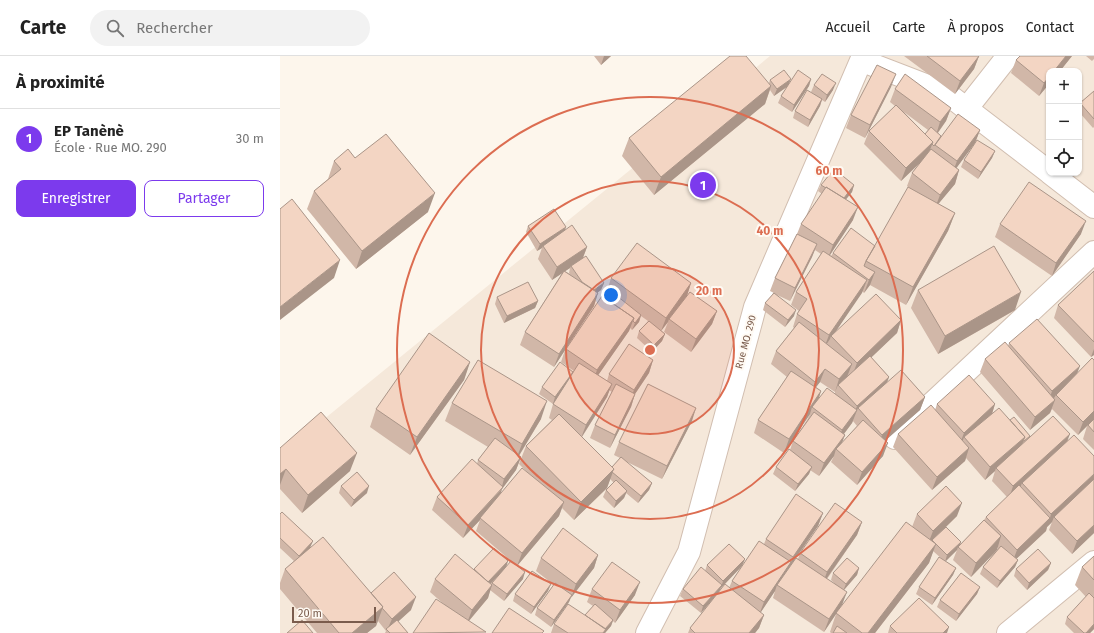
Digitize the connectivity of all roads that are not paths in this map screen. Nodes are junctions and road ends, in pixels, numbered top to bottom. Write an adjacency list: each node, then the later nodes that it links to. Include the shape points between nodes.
1 (1008, 56): 3 (street)
2 (862, 58): 3 (street, via 946,93); 10 (street, Rue MO. 290, via 755,307 689,552)
3 (967, 108): 4 (street)
4 (1046, 169)
5 (1055, 176): 6 (street)
6 (1094, 207)
7 (1094, 252): 8 (street)
8 (895, 438)
9 (1094, 562): 11 (street)
10 (647, 633)
11 (1008, 633)

